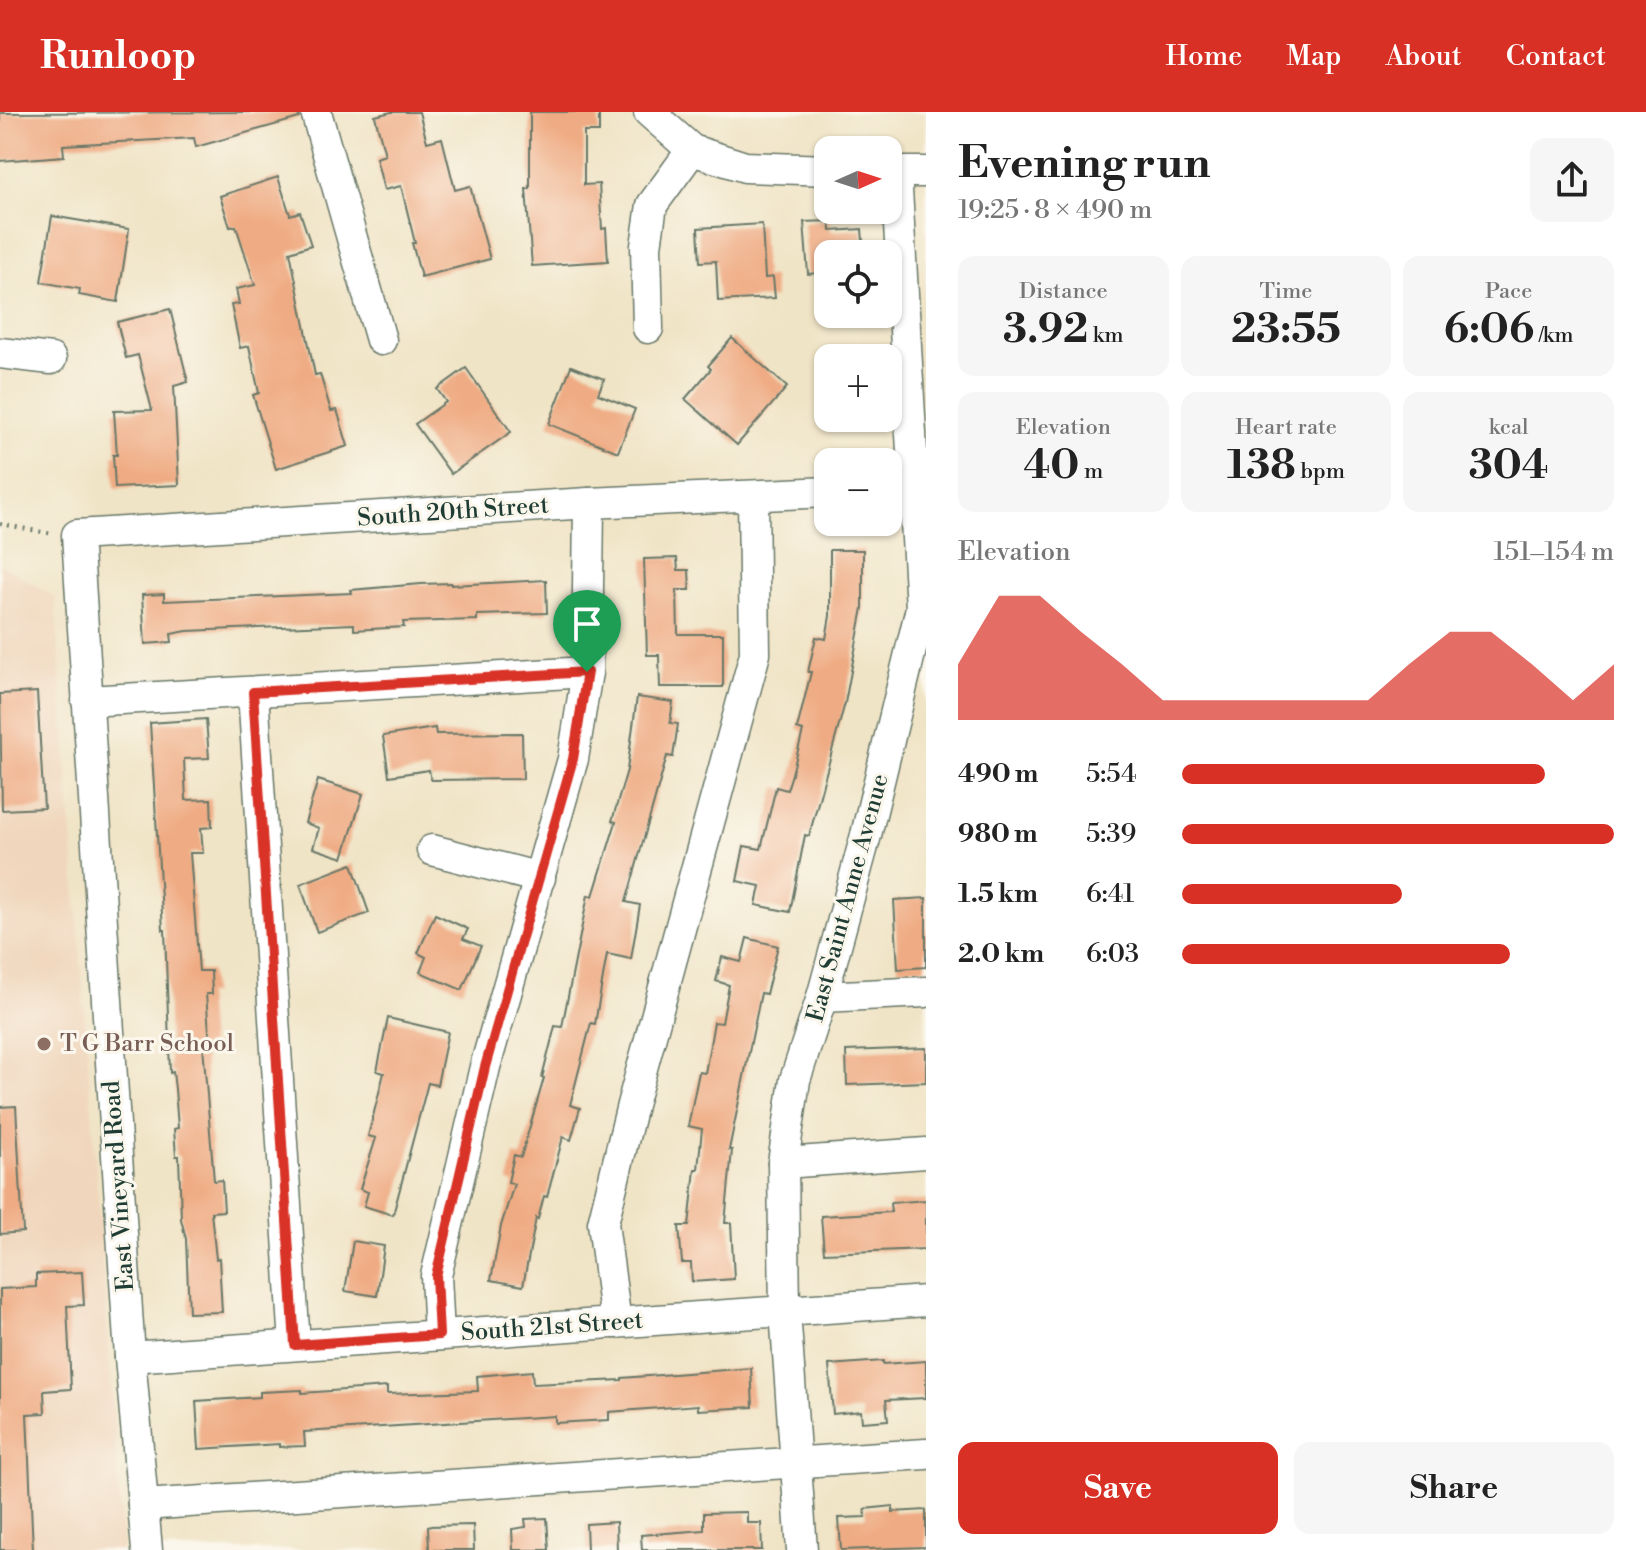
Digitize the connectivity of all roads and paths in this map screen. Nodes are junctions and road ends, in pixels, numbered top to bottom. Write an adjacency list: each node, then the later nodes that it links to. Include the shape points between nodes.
1 (316, 112): 7 (street)
2 (649, 112): 3 (street)
3 (692, 150): 4 (street, via 745,167); 6 (street, via 652,205 646,246)
4 (814, 169)
5 (903, 172): 10 (street, East Saint Anne Avenue)
6 (648, 328)
7 (381, 340)
8 (0, 353): 9 (street)
9 (51, 359)
10 (910, 486): 22 (street, East Saint Anne Avenue, via 921,608)
11 (814, 493): 12 (street, South 20th Street)
12 (753, 497): 13 (street, South 20th Street); 27 (street, via 755,654 603,1223)
13 (589, 503): 15 (street, South 20th Street); 16 (street)
14 (0, 524): 15 (path)
15 (77, 535): 18 (street, East Vineyard Road)
16 (587, 672): 17 (street); 20 (street, via 573,759)
17 (253, 692): 18 (street); 29 (street)
18 (87, 701): 30 (street, East Vineyard Road)
19 (432, 850): 20 (street)
20 (540, 878): 28 (street, via 485,1067 436,1276)
21 (926, 992): 22 (street)
22 (822, 997): 24 (street, East Saint Anne Avenue, via 795,1080)
23 (926, 1153): 24 (street)
24 (783, 1163): 26 (street, East Saint Anne Avenue)
25 (926, 1301): 26 (street, South 21st Street)
26 (785, 1311): 27 (street, South 21st Street); 32 (street, East Saint Anne Avenue)
27 (616, 1323): 28 (street, South 21st Street)
28 (439, 1335): 29 (street, South 21st Street)
29 (295, 1345): 30 (street, South 21st Street)
30 (130, 1357): 33 (street, East Vineyard Road)
31 (926, 1454): 32 (street)
32 (796, 1464): 33 (street); 35 (street, East Saint Anne Avenue)
33 (143, 1505): 34 (street, East Vineyard Road)
34 (147, 1550)
35 (802, 1550)

